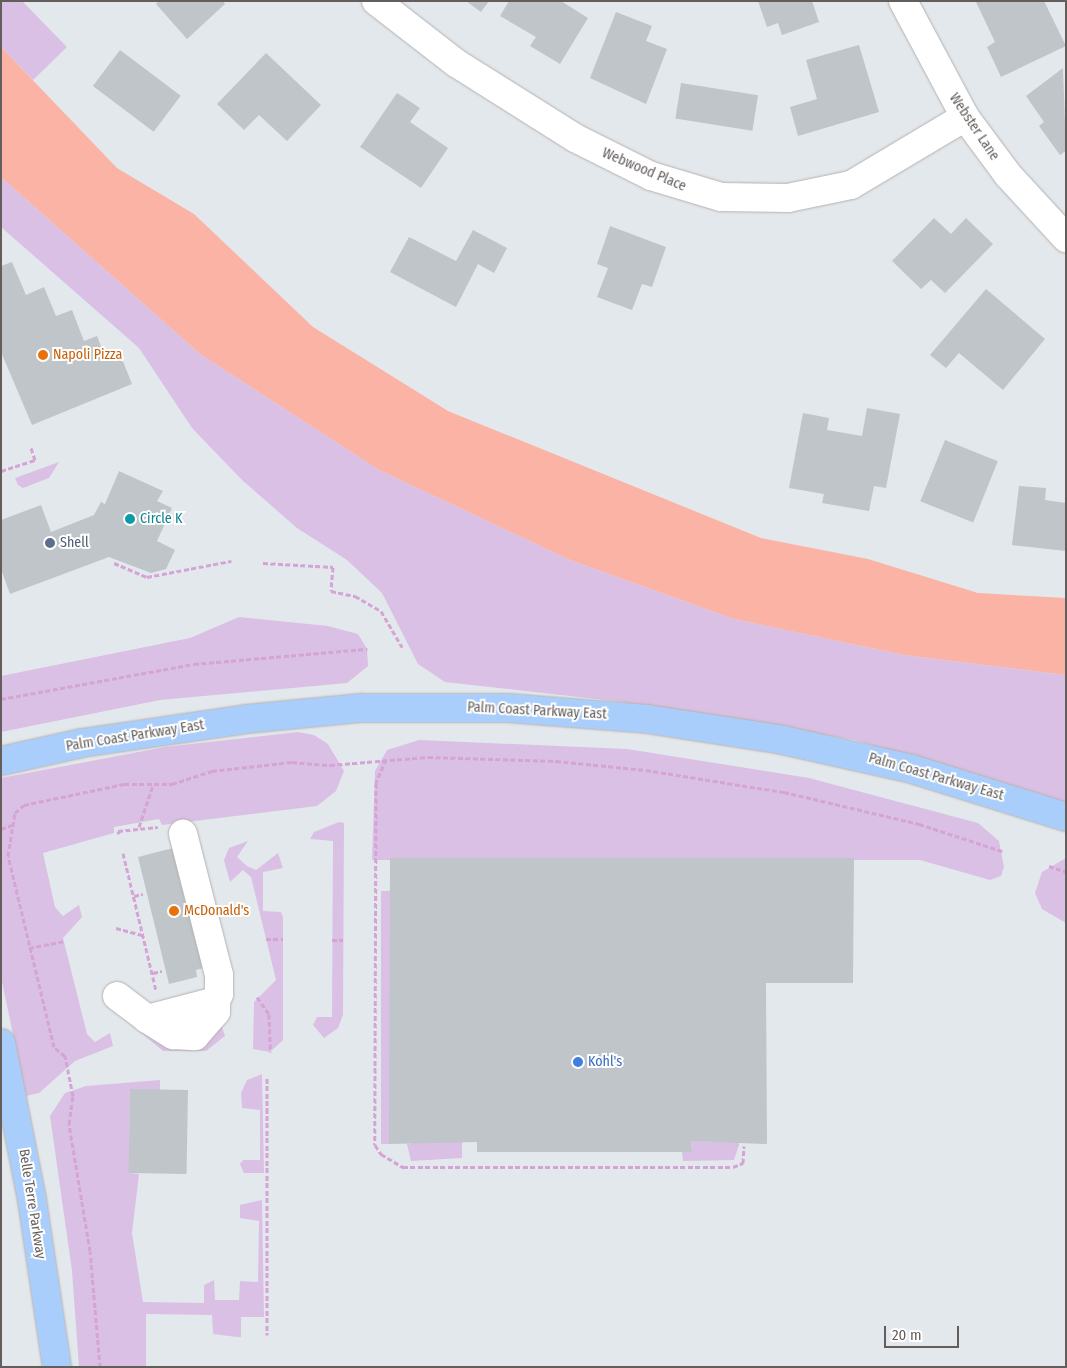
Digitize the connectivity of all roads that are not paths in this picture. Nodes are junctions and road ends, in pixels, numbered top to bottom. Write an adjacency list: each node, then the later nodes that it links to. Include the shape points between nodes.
1 (376, 1): 3 (street, Webwood Place, via 456,63 574,138 651,176 721,197 788,198 851,185)
2 (903, 1): 3 (street, Webster Lane)
3 (965, 117): 4 (street, Webster Lane, via 1008,175)
4 (1066, 238)
5 (1, 761): 6 (main road, Palm Coast Parkway East, via 82,743 246,718 361,708 508,708 647,719 788,740 912,769)
6 (1066, 817)
7 (170, 831): 8 (street, via 219,974 216,1012 195,1036 173,1036)
8 (116, 996)
9 (1, 1043): 10 (main road, Belle Terre Parkway, via 30,1190)
10 (57, 1367)

